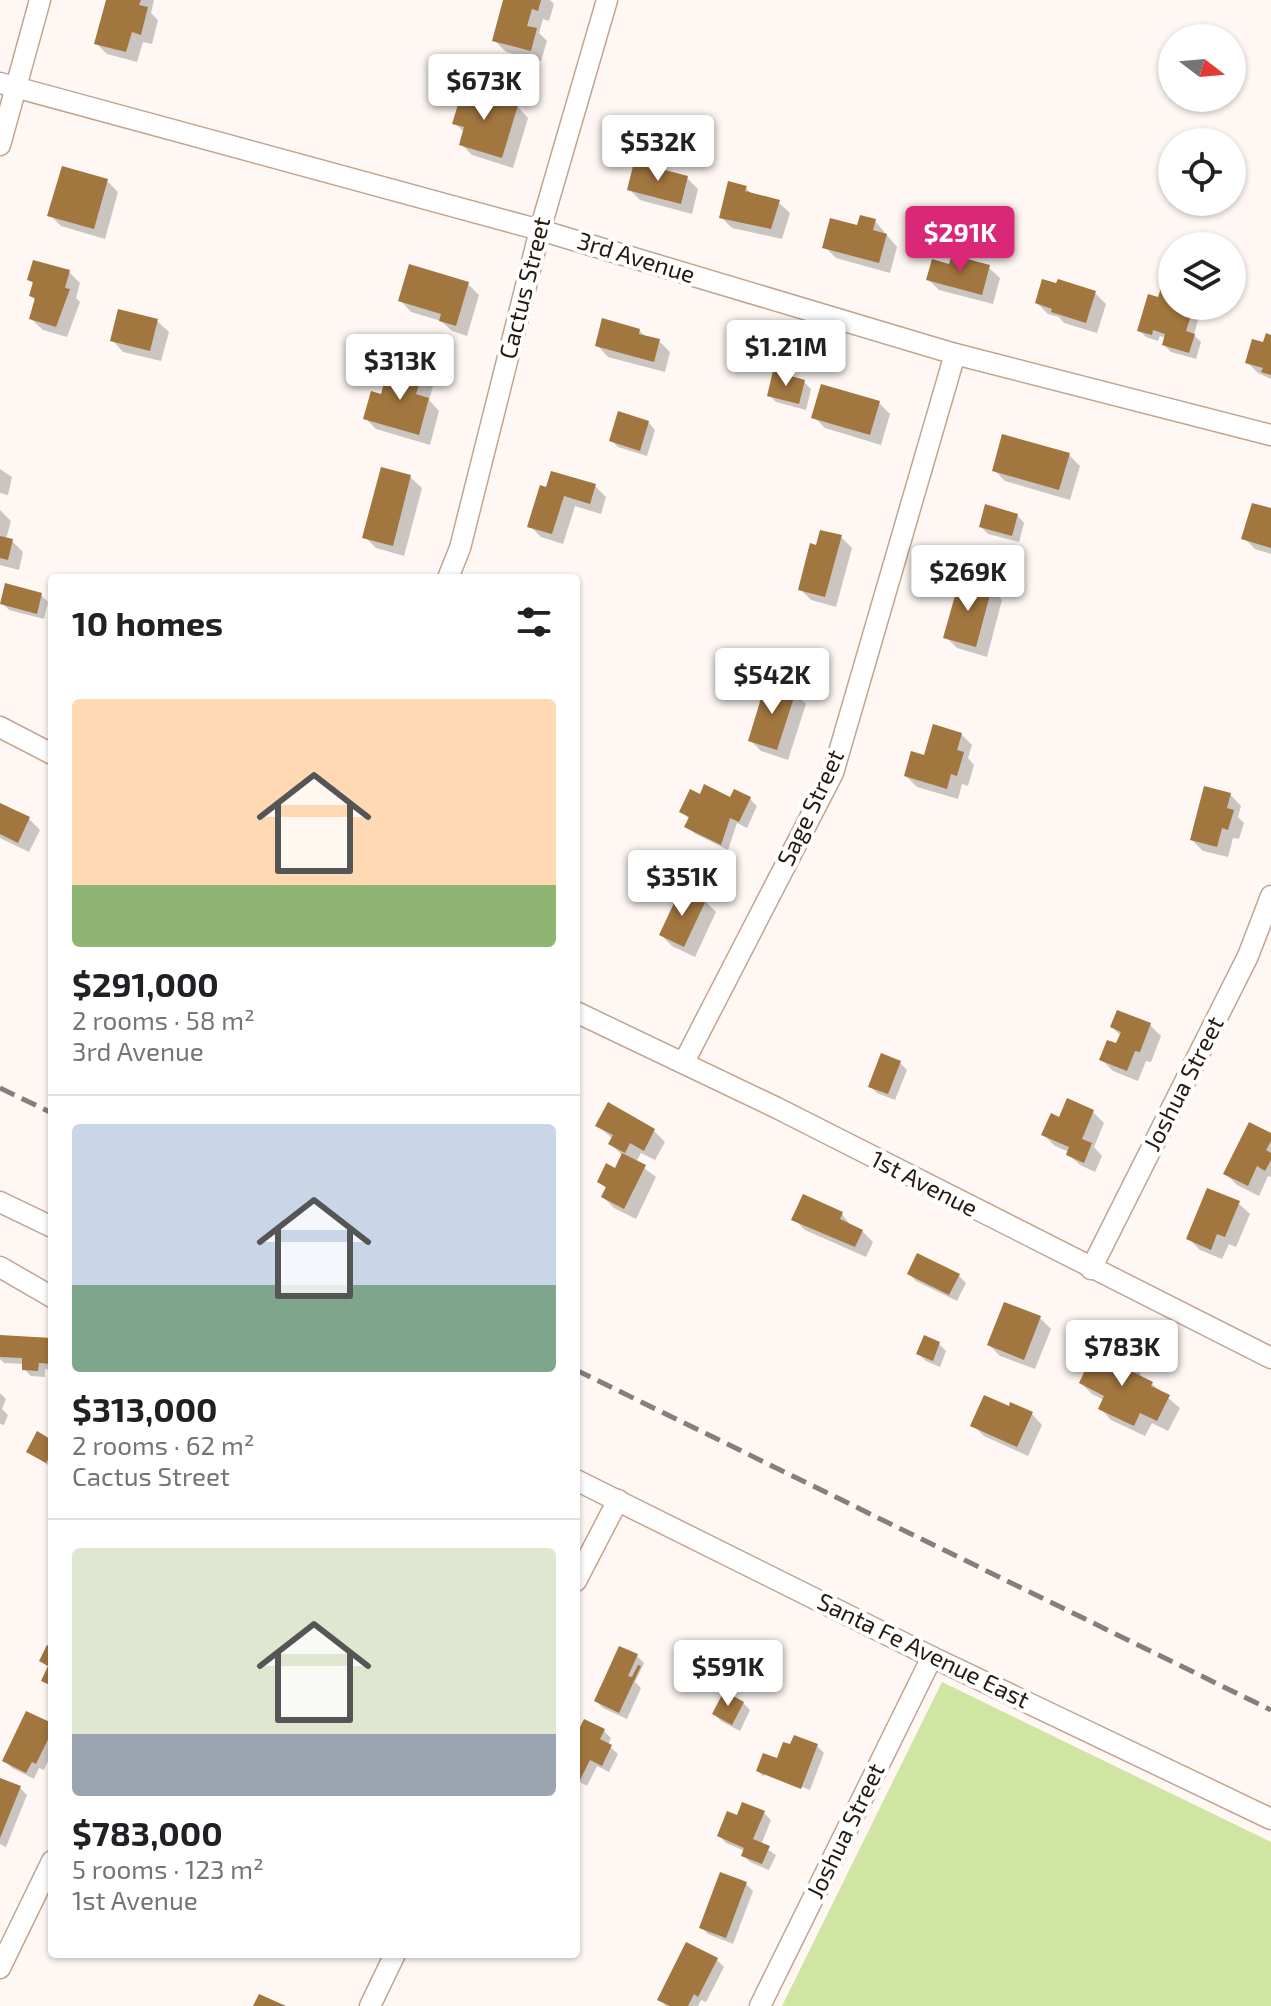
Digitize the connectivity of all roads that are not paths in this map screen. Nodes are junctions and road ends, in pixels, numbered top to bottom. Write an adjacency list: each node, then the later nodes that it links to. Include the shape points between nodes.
1 (40, 0): 3 (street)
2 (607, 0): 5 (street, Cactus Street)
3 (8, 85): 4 (street); 5 (street, 3rd Avenue)
4 (0, 145)
5 (540, 230): 6 (street, 3rd Avenue); 8 (street, Cactus Street)
6 (955, 354): 7 (street, 3rd Avenue); 13 (street, Sage Street, via 833,773)
7 (1271, 435)
8 (450, 574)
9 (0, 727): 10 (street)
10 (48, 752)
11 (1271, 896): 17 (street, Joshua Street, via 1248,956)
12 (580, 1014): 13 (street, 1st Avenue)
13 (684, 1062): 17 (street, 1st Avenue)
14 (0, 1202): 15 (street)
15 (48, 1225)
16 (0, 1267): 18 (street)
17 (1091, 1269): 19 (street, 1st Avenue)
18 (48, 1295)
19 (1271, 1358)
20 (580, 1482): 21 (street, Santa Fe Avenue East)
21 (618, 1500): 22 (street); 24 (street, Santa Fe Avenue East)
22 (585, 1539): 23 (street)
23 (580, 1562)
24 (932, 1657): 25 (street, Santa Fe Avenue East); 30 (street, Joshua Street)
25 (1271, 1819)
26 (48, 1869): 28 (street)
27 (393, 1958): 29 (street)
28 (0, 1968)
29 (370, 2006)
30 (760, 2006)

